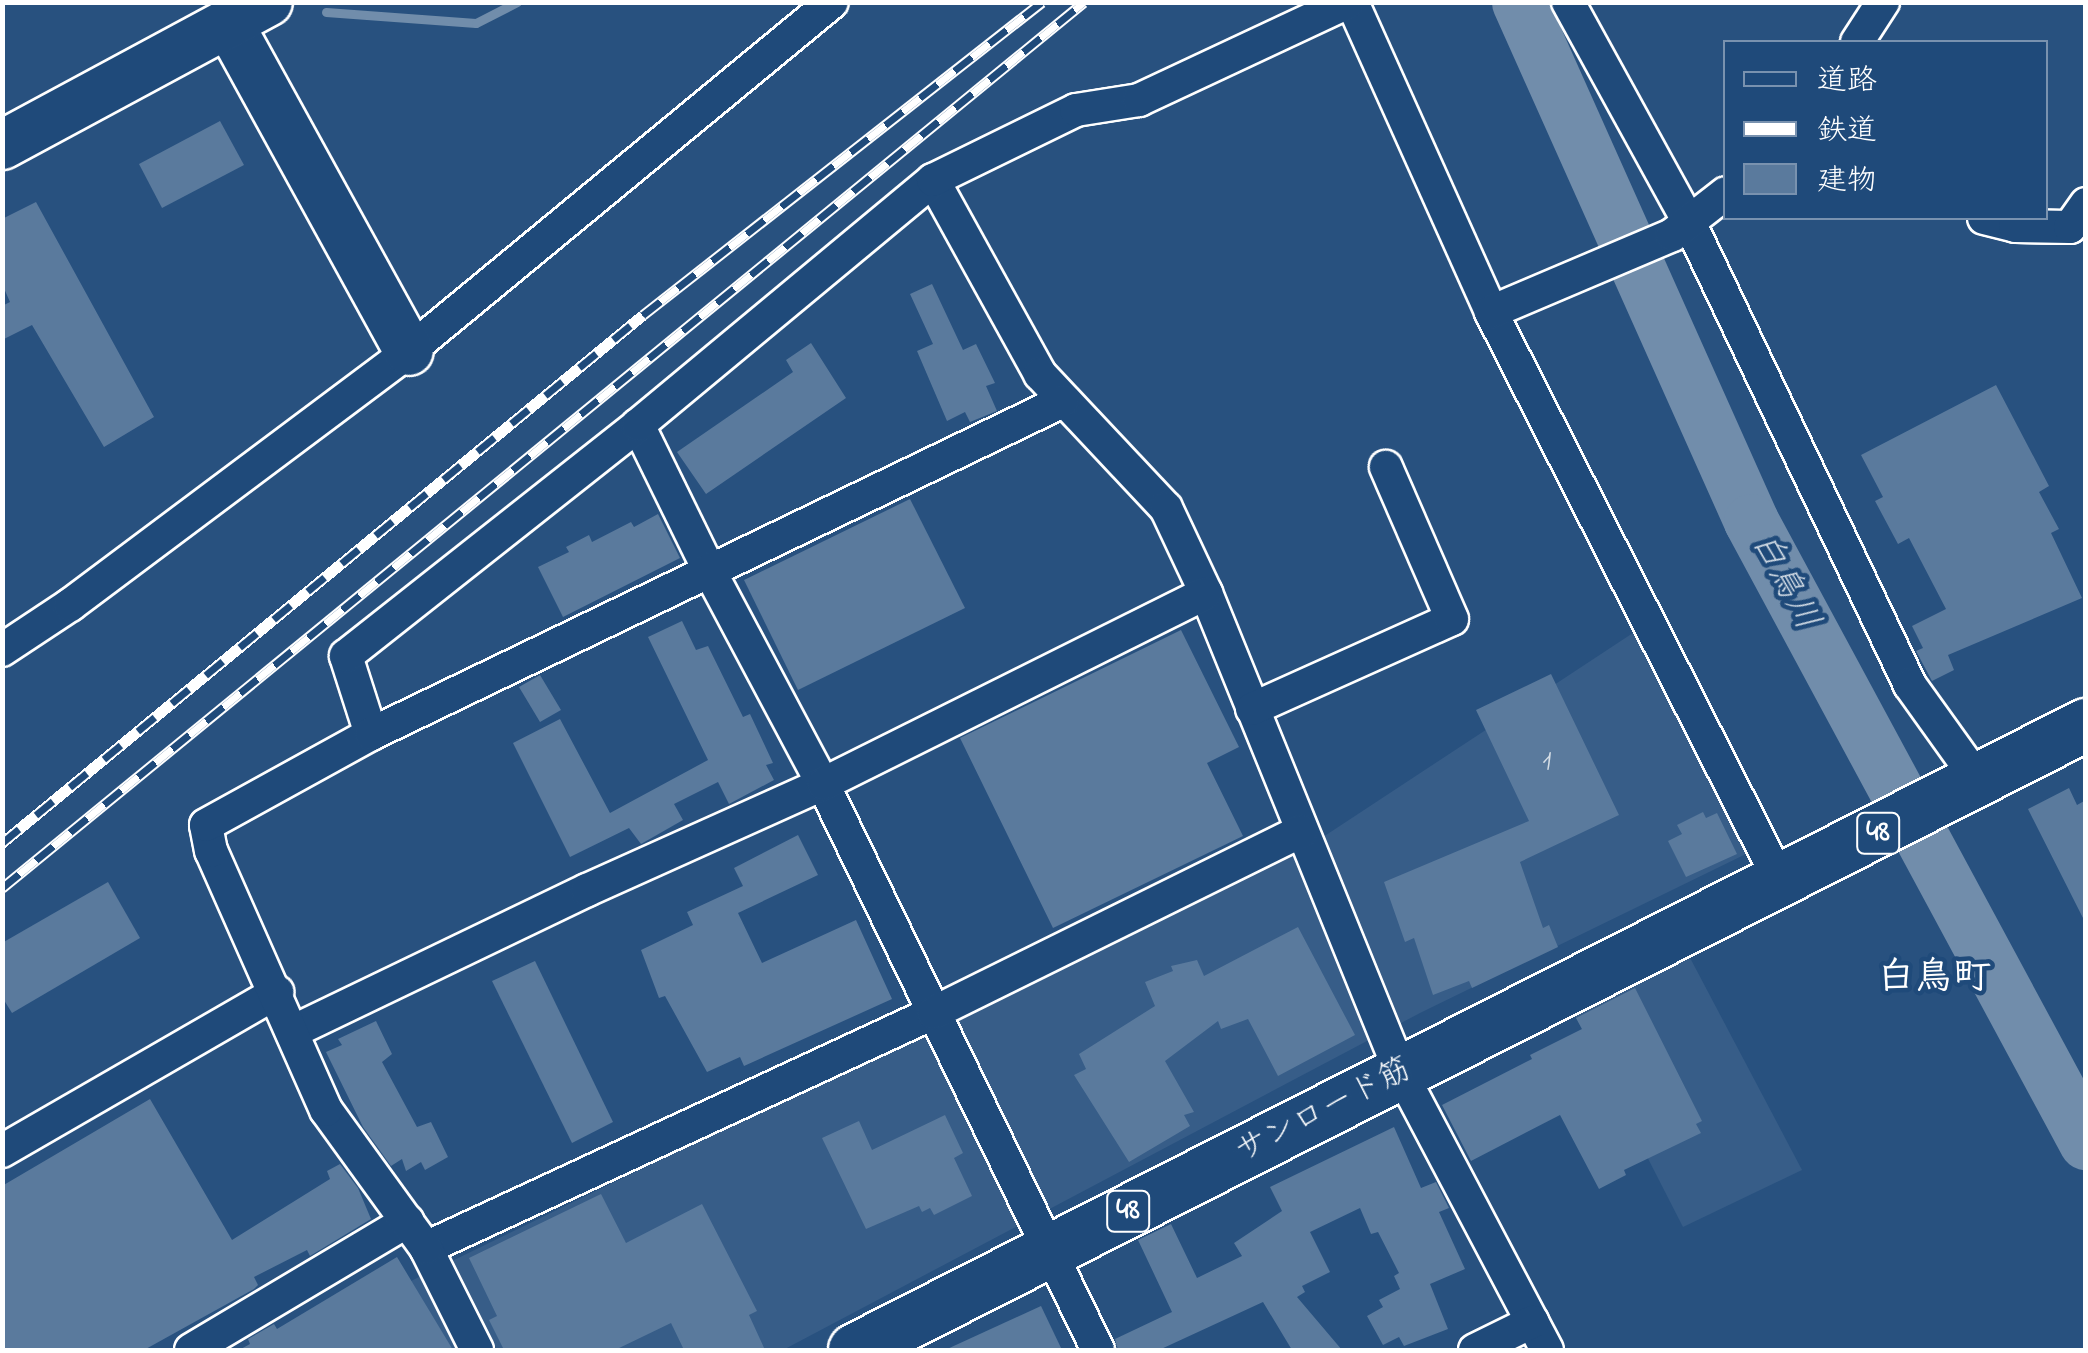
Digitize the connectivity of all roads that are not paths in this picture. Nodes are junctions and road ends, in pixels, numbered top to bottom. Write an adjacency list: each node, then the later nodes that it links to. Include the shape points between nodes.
1 (832, 2): 14 (street)
2 (1350, 2): 8 (street, via 1140,100 1076,110); 13 (street)
3 (1568, 2): 12 (street)
4 (1883, 2): 6 (street)
5 (248, 13): 7 (street); 14 (street)
6 (1858, 40)
7 (2, 144)
8 (933, 180): 15 (street, via 1040,374); 16 (street)
9 (1723, 195): 12 (street)
10 (2086, 204): 11 (street, via 2070,227)
11 (1992, 220)
12 (1681, 228): 13 (street); 25 (street, via 1910,685)
13 (1490, 312): 27 (street)
14 (409, 351): 20 (street)
15 (1063, 400): 18 (street); 19 (street, via 1166,508)
16 (638, 425): 18 (street); 23 (street, via 346,656)
17 (1386, 467): 21 (street, via 1452,620)
18 (709, 570): 23 (street); 24 (street)
19 (1206, 593): 21 (street); 24 (street)
20 (2, 650)
21 (1252, 709): 26 (street)
22 (2086, 725): 25 (main road, 48)
23 (371, 734): 28 (street, via 206,825 211,851)
24 (823, 784): 29 (street); 30 (street)
25 (1970, 785): 27 (main road, 48)
26 (1301, 831): 29 (street); 31 (street)
27 (1787, 877): 31 (main road, サンロード筋 / 48)
28 (277, 992): 30 (street); 32 (street)
29 (932, 1013): 33 (street); 34 (street)
30 (292, 1032): 33 (street, via 326,1110)
31 (1401, 1073): 34 (main road, サンロード筋 / 48); 35 (street)
32 (2, 1151)
33 (416, 1235): 36 (street); 37 (street)
34 (1048, 1251): 38 (main road, サンロード筋 / 48); 39 (street)
35 (1540, 1336): 40 (street)
36 (191, 1350)
37 (477, 1350)
38 (854, 1350)
39 (1098, 1350)
40 (1475, 1350)

